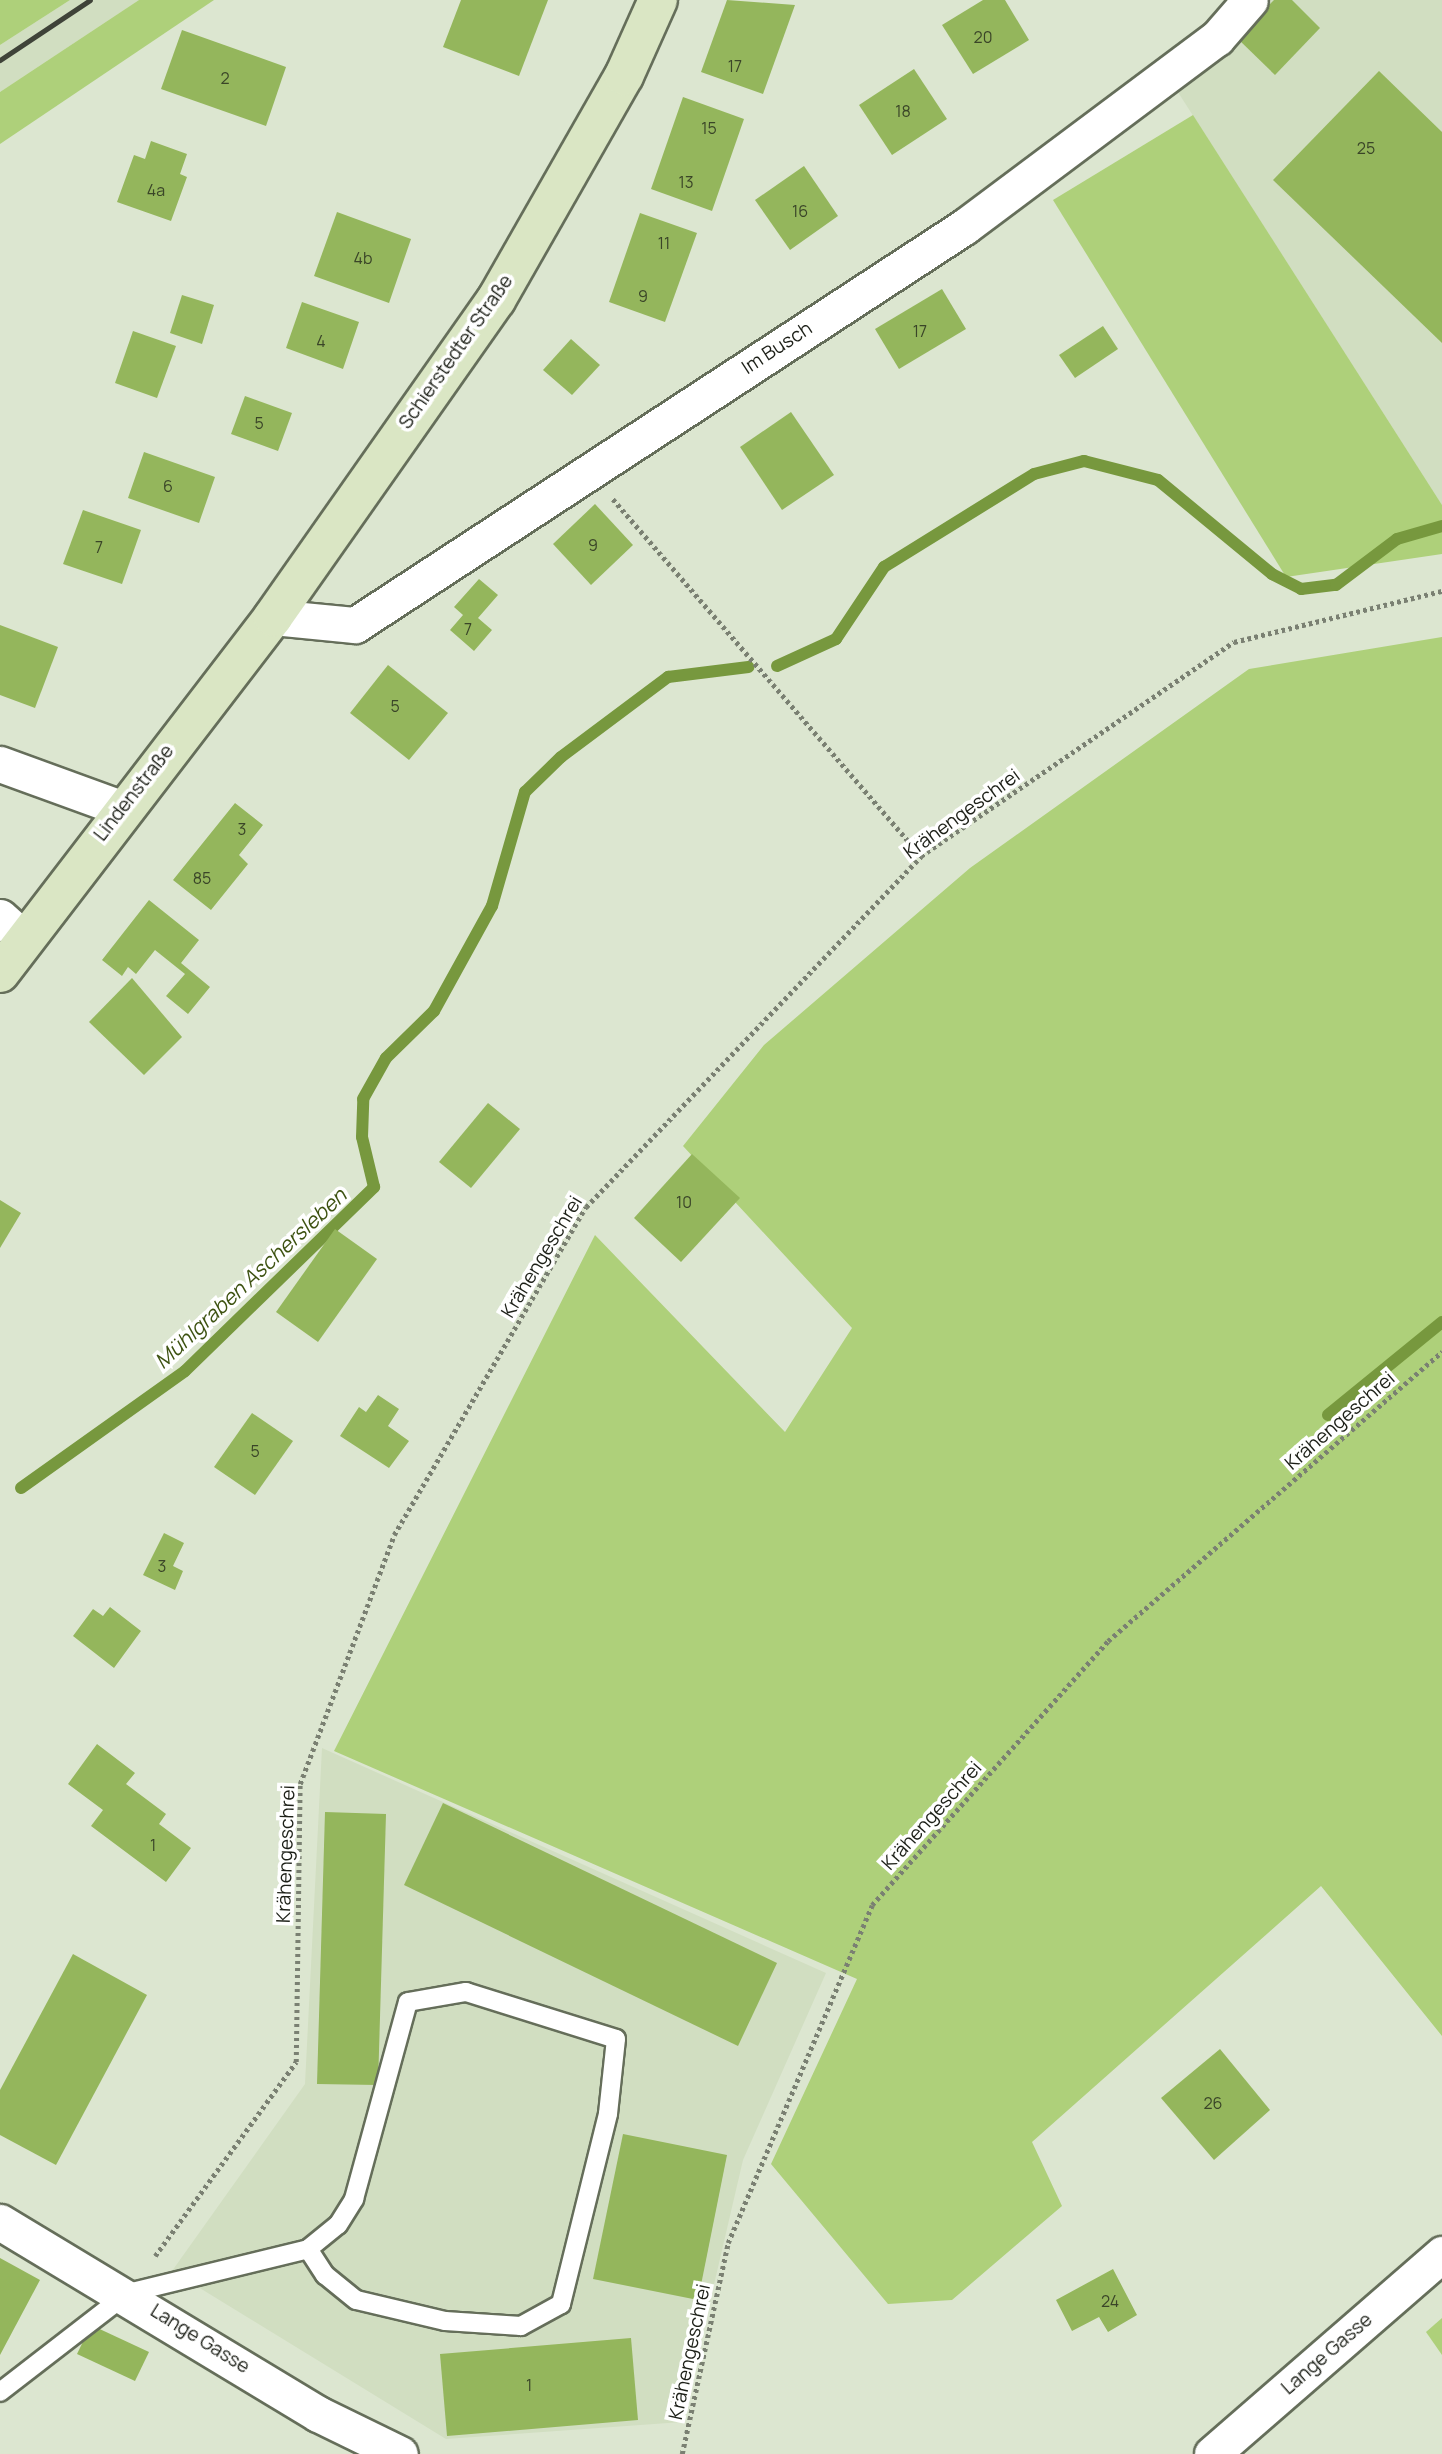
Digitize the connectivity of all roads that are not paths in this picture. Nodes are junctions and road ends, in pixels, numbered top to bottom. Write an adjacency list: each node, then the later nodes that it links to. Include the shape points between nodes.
1 (658, 0): 3 (street, Schierstedter Straße, via 624,76 496,300)
2 (1250, 0): 3 (street, Im Busch, via 1217,38 964,227 587,468 355,625)
3 (273, 617): 5 (street, Lindenstraße)
4 (0, 764): 5 (street)
5 (121, 808): 6 (street, Lindenstraße)
6 (12, 927): 7 (street, Lindenstraße)
7 (0, 973)
8 (0, 2222): 11 (street, Lange Gasse)
9 (308, 2249): 9 (lane, via 338,2225 354,2199 408,2002 466,1992 616,2039 608,2114 561,2304 522,2326 445,2321 356,2300 325,2275); 11 (lane)
10 (1442, 2254): 14 (street, Lange Gasse)
11 (128, 2293): 12 (lane); 13 (street, Lange Gasse, via 318,2414)
12 (0, 2392)
13 (400, 2454)
14 (1212, 2454)

